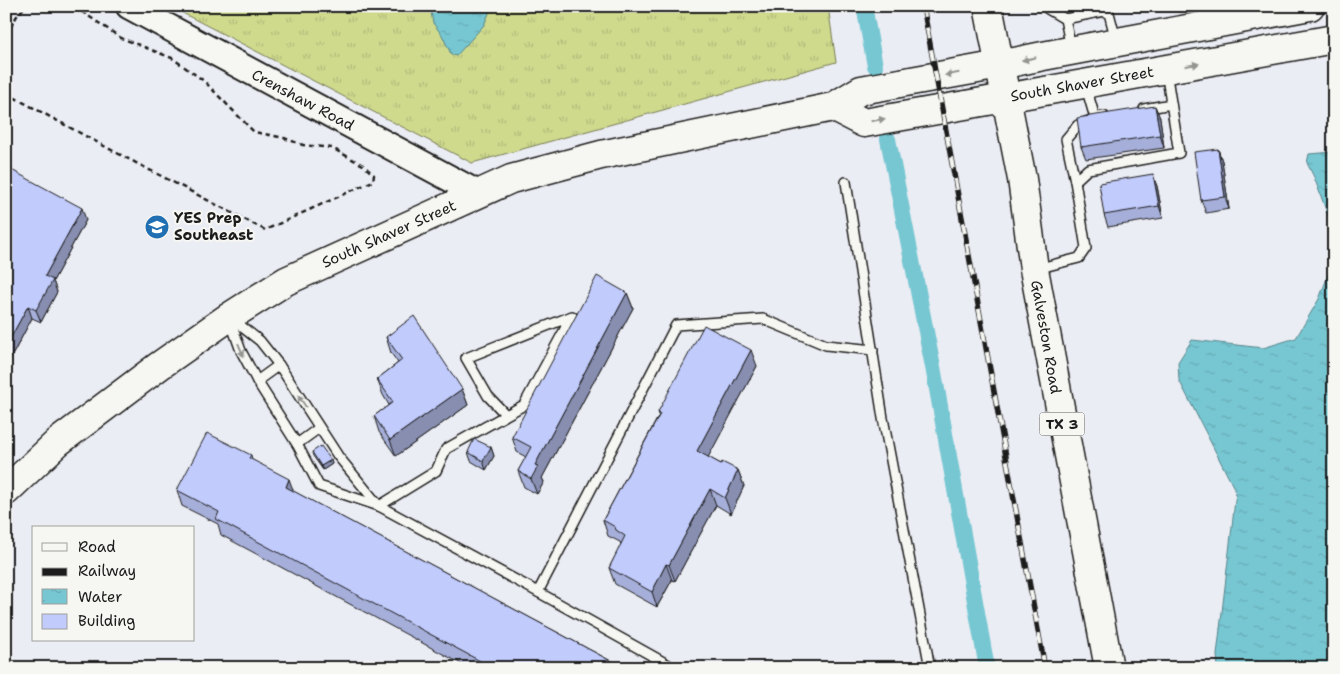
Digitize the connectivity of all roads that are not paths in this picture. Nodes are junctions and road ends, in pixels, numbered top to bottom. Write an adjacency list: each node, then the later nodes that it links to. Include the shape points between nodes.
1 (129, 6): 21 (main road, Crenshaw Road)
2 (988, 6): 10 (main road, Galveston Road / TX 3)
3 (1048, 6): 6 (lane)
4 (1310, 6): 5 (main road, South Shaver Street)
5 (1205, 16): 8 (main road, South Shaver Street)
6 (1065, 19): 8 (lane, via 1109,13); 9 (lane)
7 (1334, 39): 11 (main road, South Shaver Street, one-way to 7)
8 (1117, 42): 9 (main road, South Shaver Street)
9 (1072, 50): 10 (main road, South Shaver Street, one-way to 10)
10 (1000, 66): 13 (main road, Galveston Road / TX 3); 15 (main road, South Shaver Street, one-way to 15, via 861,90)
11 (1166, 69): 12 (main road, South Shaver Street); 14 (lane)
12 (1085, 84): 13 (main road, South Shaver Street); 18 (lane)
13 (1006, 98): 15 (main road, South Shaver Street, one-way to 13, via 864,123); 22 (main road, Galveston Road / TX 3, via 1022,179)
14 (1171, 104): 16 (lane); 19 (lane, via 1179,154 1088,170)
15 (833, 108): 21 (main road, South Shaver Street, via 601,155 511,179)
16 (1133, 111)
17 (1114, 115): 18 (lane)
18 (1095, 118): 19 (lane, via 1078,125 1066,140)
19 (1075, 181): 22 (lane, via 1086,248 1079,258)
20 (846, 182): 24 (lane)
21 (477, 194): 23 (main road, South Shaver Street, via 286,281)
22 (1034, 269): 35 (main road, Galveston Road / TX 3)
23 (230, 317): 25 (lane, via 260,341); 26 (lane, one-way to 26, via 241,351); 30 (main road, South Shaver Street, via 58,442)
24 (873, 350): 32 (lane, via 826,345 763,319 676,325); 34 (lane)
25 (279, 365): 26 (lane); 28 (lane, one-way to 25)
26 (257, 381): 29 (lane)
27 (506, 415): 27 (lane, via 524,405 572,316 466,358 488,396); 31 (lane, via 446,449 436,471)
28 (319, 428): 29 (lane); 31 (lane)
29 (297, 444): 31 (lane, via 319,486)
30 (6, 492)
31 (379, 506): 32 (lane)
32 (538, 592): 33 (lane)
33 (674, 668)
34 (930, 668)
35 (1108, 668)

